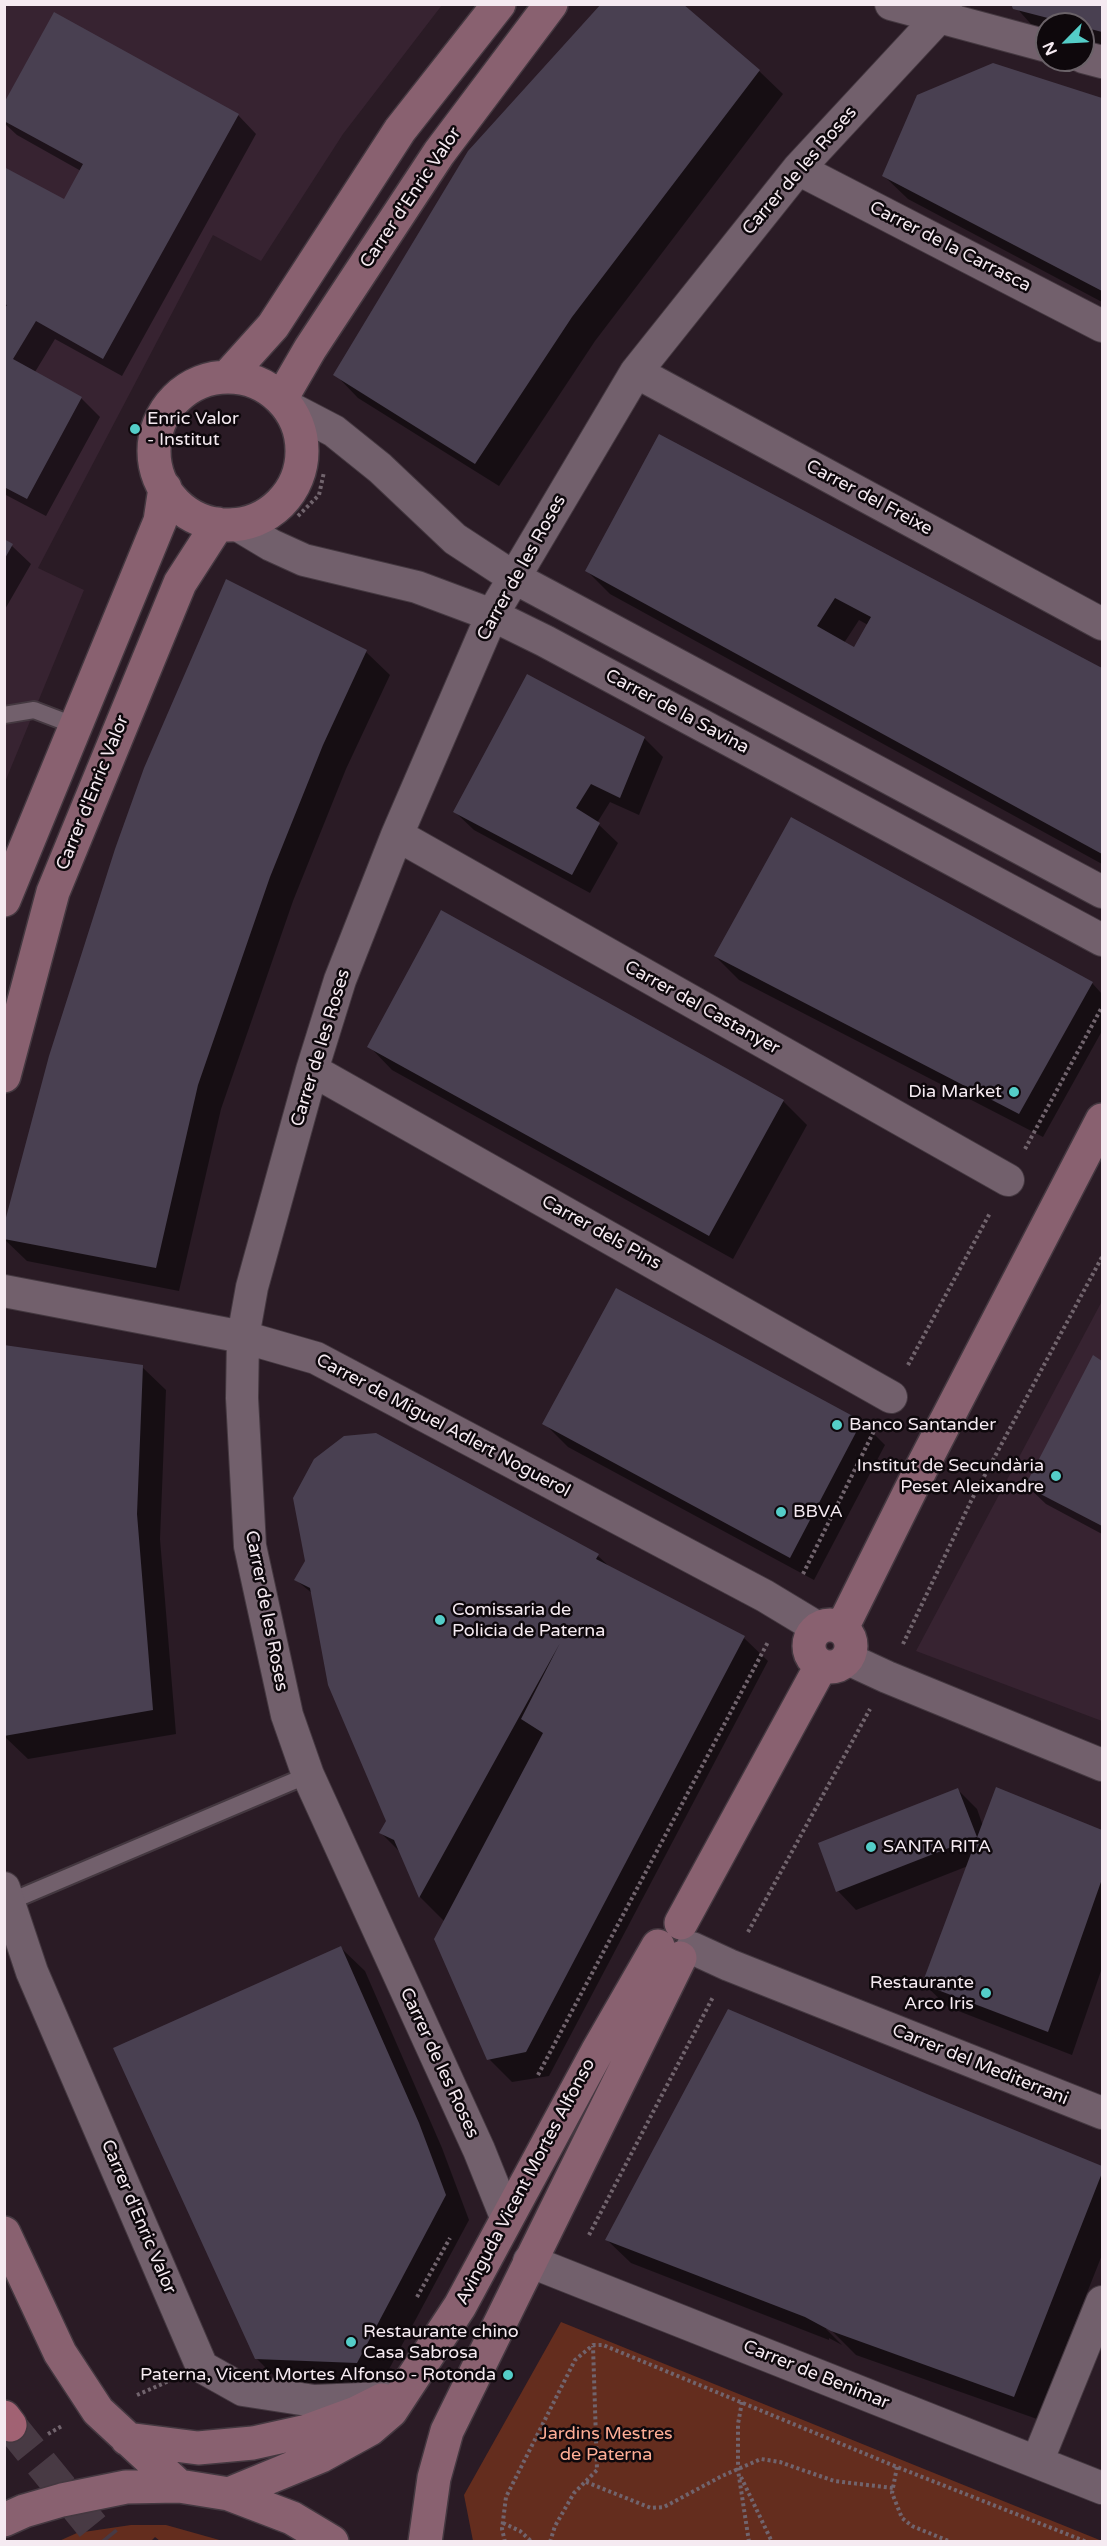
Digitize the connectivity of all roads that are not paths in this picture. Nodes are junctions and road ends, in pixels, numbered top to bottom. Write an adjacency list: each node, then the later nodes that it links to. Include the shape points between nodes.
1 (499, 4): 9 (street, via 400,130 273,326)
2 (551, 4): 10 (street, Carrer d'Enric Valor, via 439,153 310,349)
3 (891, 4): 4 (street)
4 (943, 10): 5 (street); 6 (street, Carrer de les Roses)
5 (1035, 42)
6 (798, 169): 7 (street, Carrer de la Carrasca); 8 (street, Carrer de les Roses)
7 (1102, 326)
8 (636, 372): 13 (street, Carrer de les Roses); 15 (street, Carrer del Freixe)
9 (228, 376): 10 (street, via 266,386); 11 (street, via 205,380 186,390 170,405 159,424 154,446 156,468)
10 (285, 403): 12 (street, via 298,427 302,449 300,471 291,491 276,508 257,519); 13 (street, via 334,431 380,468 455,539)
11 (165, 488): 12 (street, via 179,506 197,518); 17 (street, via 160,521)
12 (227, 524): 14 (street, Carrer de la Savina, via 304,560 417,587); 23 (street, Carrer d'Enric Valor, via 180,583 52,892)
13 (513, 578): 14 (street, Carrer de les Roses); 19 (street)
14 (492, 615): 18 (street, Carrer de les Roses); 21 (street, Carrer de la Savina)
15 (1102, 624)
16 (4, 715): 17 (lane, via 34,710)
17 (76, 726): 20 (street)
18 (398, 835): 22 (street, Carrer de les Roses, via 340,980); 25 (street, Carrer del Castanyer)
19 (1102, 892)
20 (4, 900)
21 (1102, 940)
22 (312, 1070): 27 (street, Carrer de les Roses, via 252,1287); 28 (street, Carrer dels Pins)
23 (4, 1076)
24 (1102, 1120): 29 (street, Avinguda Vicent Mortes Alfonso)
25 (1008, 1180)
26 (4, 1291): 27 (street, Carrer de Miguel Adlert Noguerol)
27 (243, 1337): 29 (street, Carrer de Miguel Adlert Noguerol, via 316,1358 786,1608); 31 (street, Carrer de les Roses, via 242,1398 250,1546 287,1715)
28 (891, 1397)
29 (832, 1645): 30 (street, Carrer de Miguel Adlert Noguerol, via 887,1677); 33 (street, Avinguda Vicent Mortes Alfonso)
30 (1102, 1765)
31 (308, 1775): 32 (lane); 35 (street, Carrer de les Roses)
32 (7, 1895): 39 (street, Carrer d'Enric Valor, via 32,1972 202,2367 243,2390 314,2401)
33 (678, 1944): 34 (street, Carrer del Mediterrani); 35 (street, Avinguda Vicent Mortes Alfonso, via 597,2052); 37 (street, Avinguda Vicent Mortes Alfonso, via 666,1990)
34 (1102, 2113)
35 (506, 2217): 39 (street, Avinguda Vicent Mortes Alfonso, via 460,2306)
36 (4, 2233): 40 (street, via 60,2353 98,2411)
37 (529, 2261): 41 (street, Carrer de Benimar); 47 (street, Avinguda Vicent Mortes Alfonso, via 447,2431 434,2478)
38 (1102, 2302): 41 (street)
39 (398, 2392): 40 (street, via 357,2413 307,2431 253,2443 198,2448); 44 (street, Avinguda Vicent Mortes Alfonso, via 391,2411 370,2429 321,2456)
40 (127, 2439): 42 (street)
41 (1037, 2462): 43 (street, Carrer de Benimar)
42 (179, 2486): 44 (street); 45 (street, via 126,2487 62,2500)
43 (1102, 2488)
44 (229, 2494): 46 (street, via 292,2517)
45 (4, 2520)
46 (332, 2541)
47 (425, 2541)

